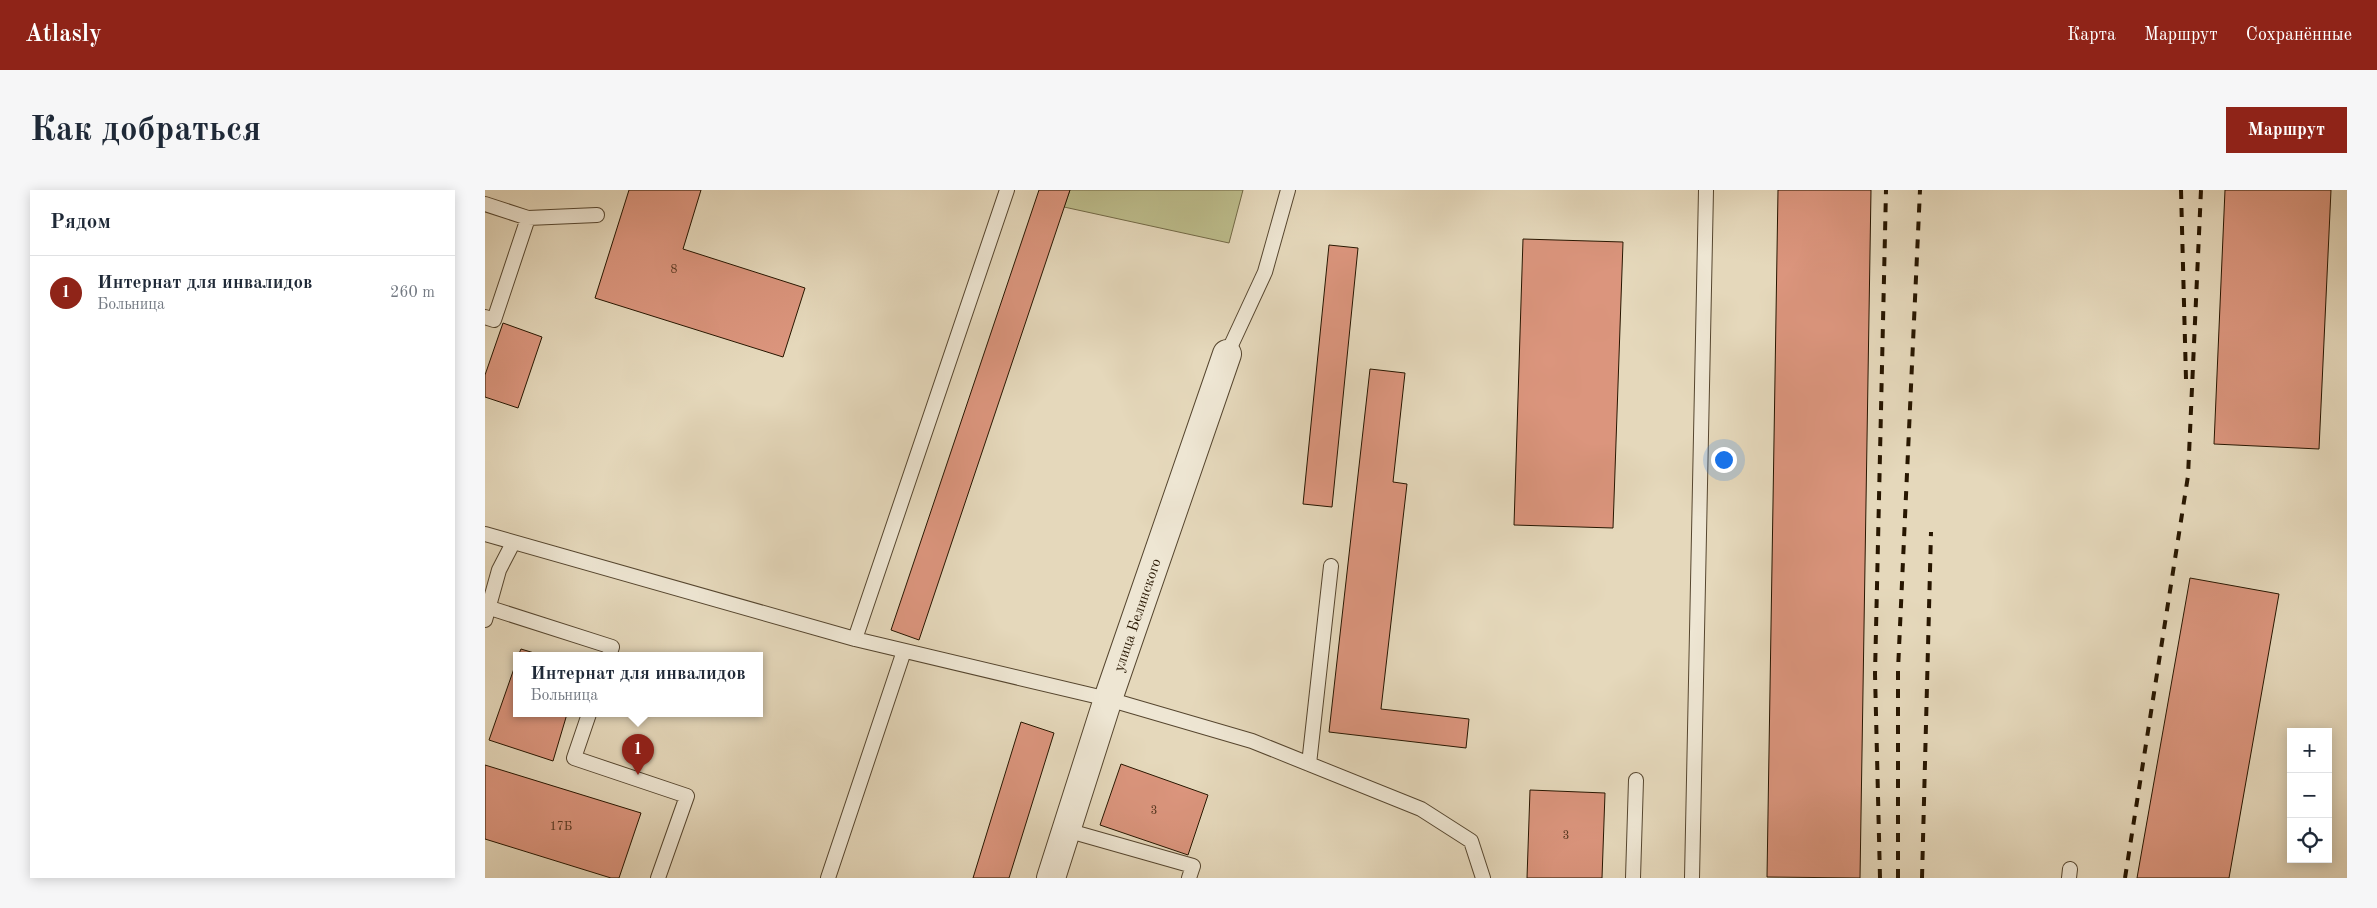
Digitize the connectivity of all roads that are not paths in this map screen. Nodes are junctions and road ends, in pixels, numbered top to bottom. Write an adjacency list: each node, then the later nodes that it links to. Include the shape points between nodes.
1 (1007, 190): 13 (lane)
2 (1288, 190): 8 (lane, via 1265,272)
3 (1706, 190): 27 (lane)
4 (485, 204): 6 (lane)
5 (597, 215): 6 (lane)
6 (527, 218): 7 (lane, via 494,320)
7 (485, 317)
8 (1227, 354): 16 (street, улица Белинского)
9 (485, 534): 10 (lane)
10 (513, 543): 12 (lane, via 499,570); 13 (lane)
11 (1331, 566): 18 (lane)
12 (487, 614): 15 (lane, via 612,647)
13 (855, 639): 14 (lane)
14 (904, 651): 16 (lane); 22 (lane)
15 (610, 652)
16 (1108, 699): 18 (lane, via 1252,741); 20 (street, улица Белинского)
17 (588, 717): 21 (lane, via 574,758 687,796)
18 (1309, 764): 25 (lane, via 1421,808 1471,841)
19 (1636, 780): 26 (lane)
20 (1066, 830): 23 (street, улица Белинского); 24 (lane, via 1193,866)
21 (658, 878)
22 (828, 878)
23 (1051, 878)
24 (1189, 878)
25 (1483, 878)
26 (1633, 878)
27 (1691, 878)

